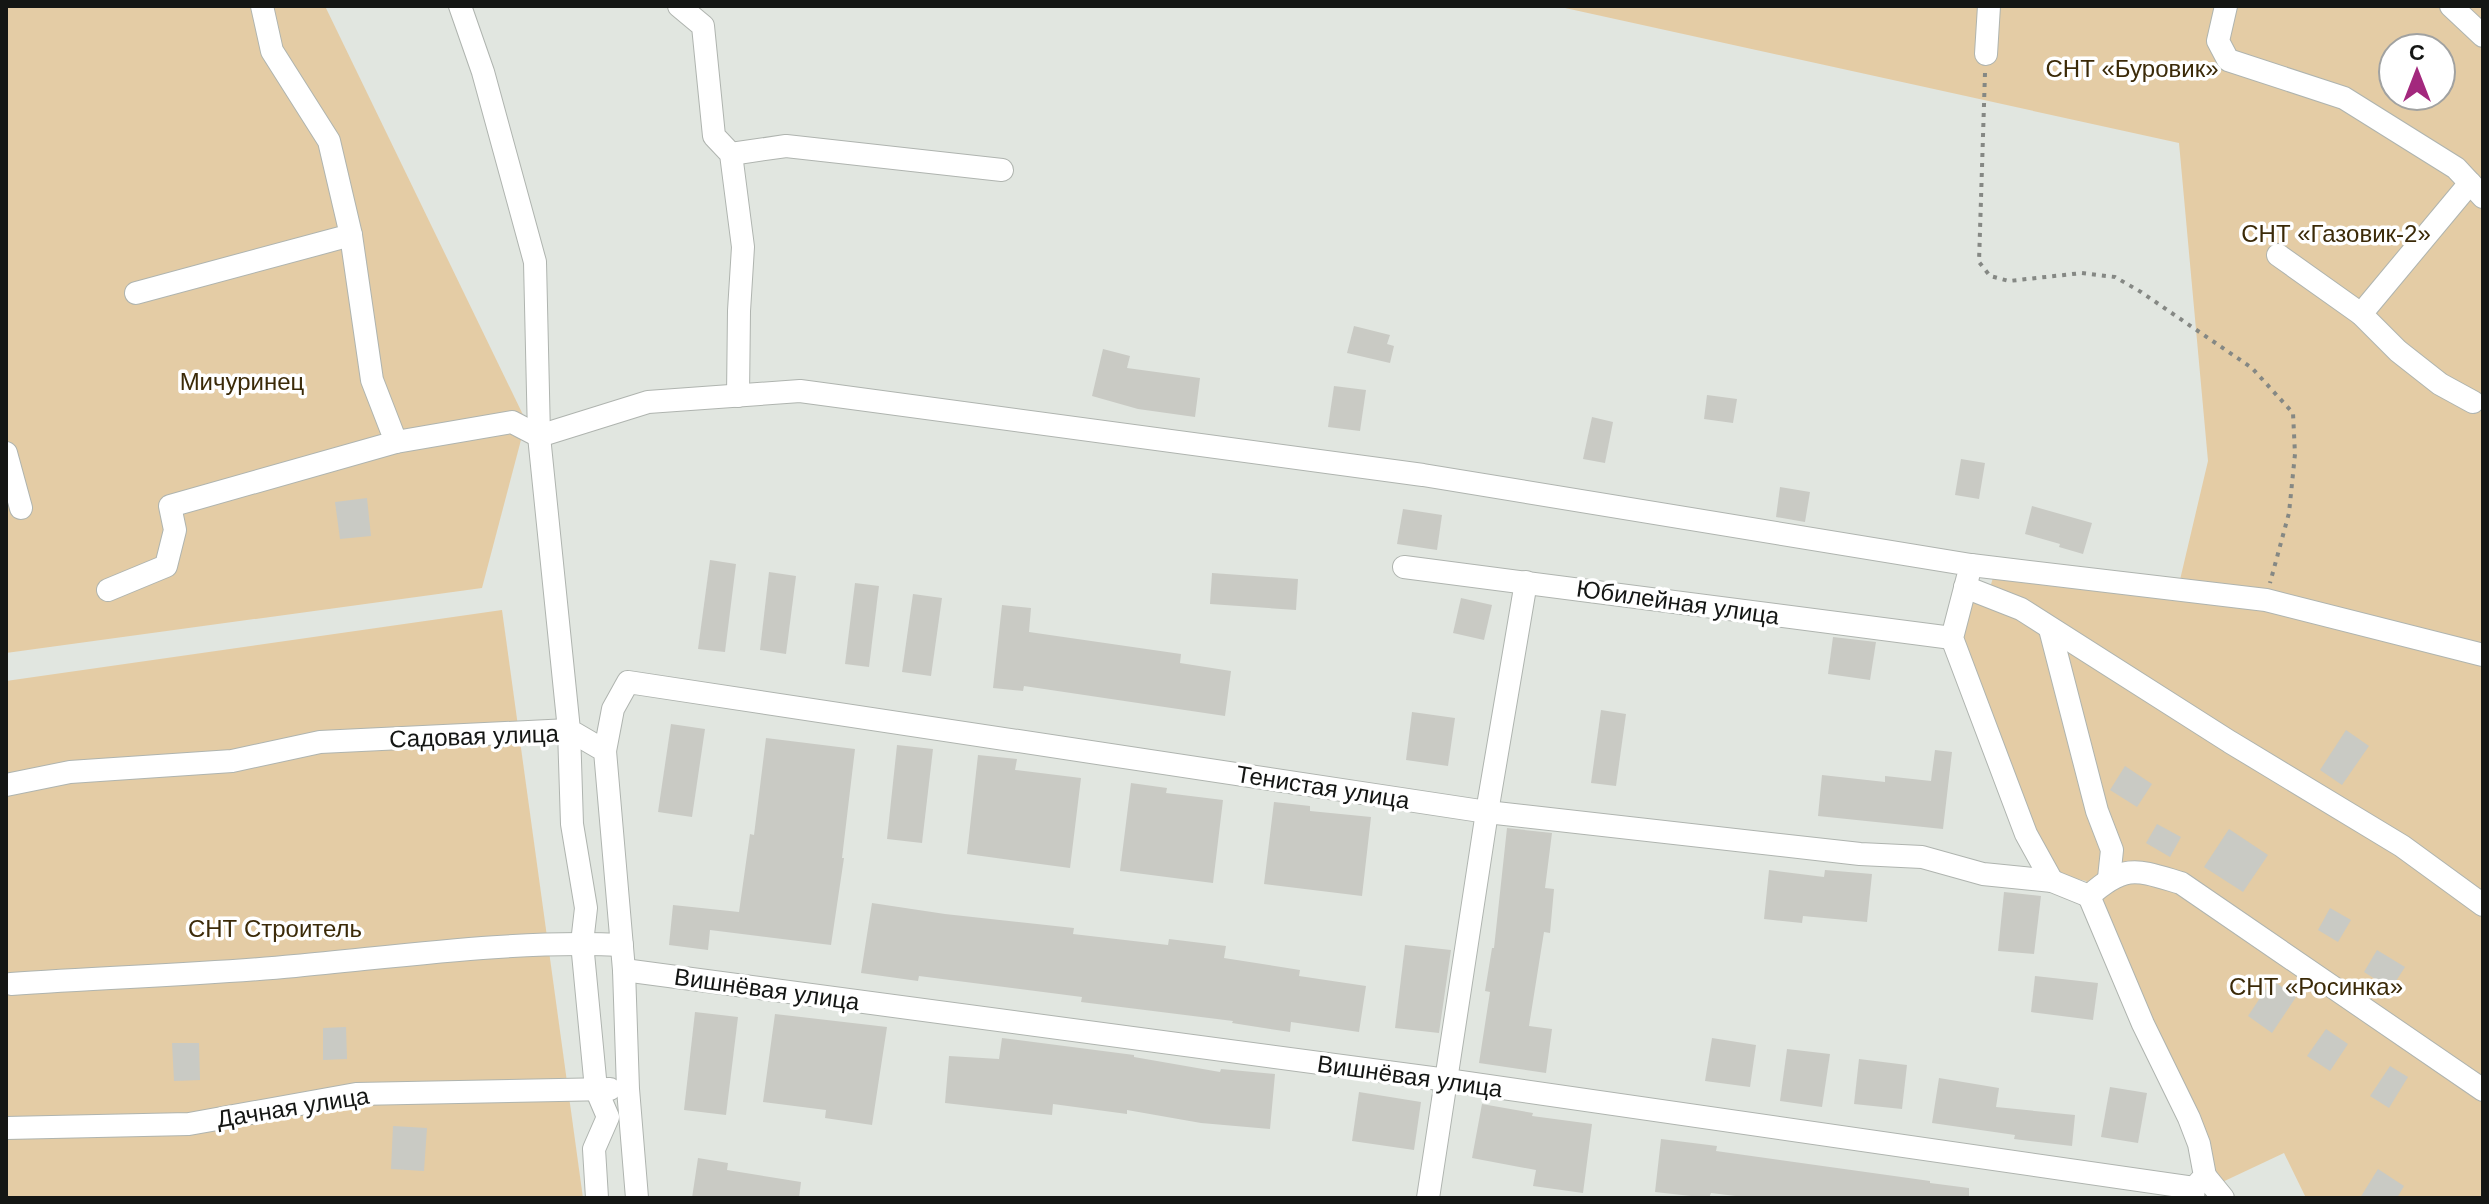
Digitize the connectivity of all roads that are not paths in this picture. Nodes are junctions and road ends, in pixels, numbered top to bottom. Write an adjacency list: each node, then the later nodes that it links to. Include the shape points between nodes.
1 (262, 6): 12 (street, via 272,51 329,141)
2 (460, 6): 18 (street, via 535,262)
3 (679, 6): 9 (street, via 703,26 714,136)
4 (1989, 6): 8 (street)
5 (2226, 6): 11 (street, via 2218,41 2228,60 2344,98 2456,168)
6 (2451, 6): 7 (street)
7 (2483, 36)
8 (1986, 54)
9 (731, 154): 10 (street, via 786,146); 16 (street, via 743,247)
10 (1002, 170)
11 (2476, 190): 15 (street)
12 (351, 235): 14 (street); 19 (street, via 372,380)
13 (2278, 255): 15 (street)
14 (136, 293)
15 (2361, 314): 17 (street, via 2398,351)
16 (738, 396): 18 (street, via 648,402); 23 (street, via 800,391 1408,473)
17 (2473, 402)
18 (539, 436): 19 (street, via 512,422); 29 (street)
19 (396, 442): 25 (street, via 170,506 175,530 166,566)
20 (6, 453): 21 (street)
21 (21, 508)
22 (1404, 567): 24 (street, Юбилейная улица)
23 (1968, 576): 26 (street); 27 (street); 28 (street, via 2266,600)
24 (1526, 582): 27 (street, Юбилейная улица); 32 (street)
25 (108, 590)
26 (2050, 629): 33 (street, via 2112,850); 36 (street, via 2402,846)
27 (1952, 638): 34 (street, via 2026,834)
28 (2483, 655)
29 (569, 730): 30 (street); 31 (street, Садовая улица, via 320,742 232,761 70,772); 37 (street, Садовая улица, via 572,824 586,908)
30 (605, 751): 32 (street, Тенистая улица, via 613,709 628,682); 38 (street)
31 (6, 785)
32 (1487, 812): 34 (street, Тенистая улица, via 1922,857 1983,874); 41 (street)
33 (2109, 878): 35 (street); 44 (street, via 2138,870 2181,883)
34 (2052, 881): 35 (street, Тенистая улица)
35 (2089, 896): 46 (street, via 2199,1144)
36 (2483, 905)
37 (582, 943): 38 (street); 40 (street); 42 (street, Садовая улица)
38 (622, 945): 39 (street)
39 (624, 970): 41 (street, Вишнёвая улица); 43 (street)
40 (11, 984)
41 (1447, 1080): 46 (street, Вишнёвая улица); 49 (street)
42 (596, 1089): 43 (street, Дачная улица); 45 (street, Дачная улица, via 356,1094 189,1124); 47 (street, Садовая улица, via 608,1117 594,1149)
43 (628, 1089): 48 (street)
44 (2483, 1090)
45 (6, 1128)
46 (2198, 1187): 50 (street)
47 (597, 1198)
48 (637, 1198)
49 (1428, 1198)
50 (2223, 1198)

